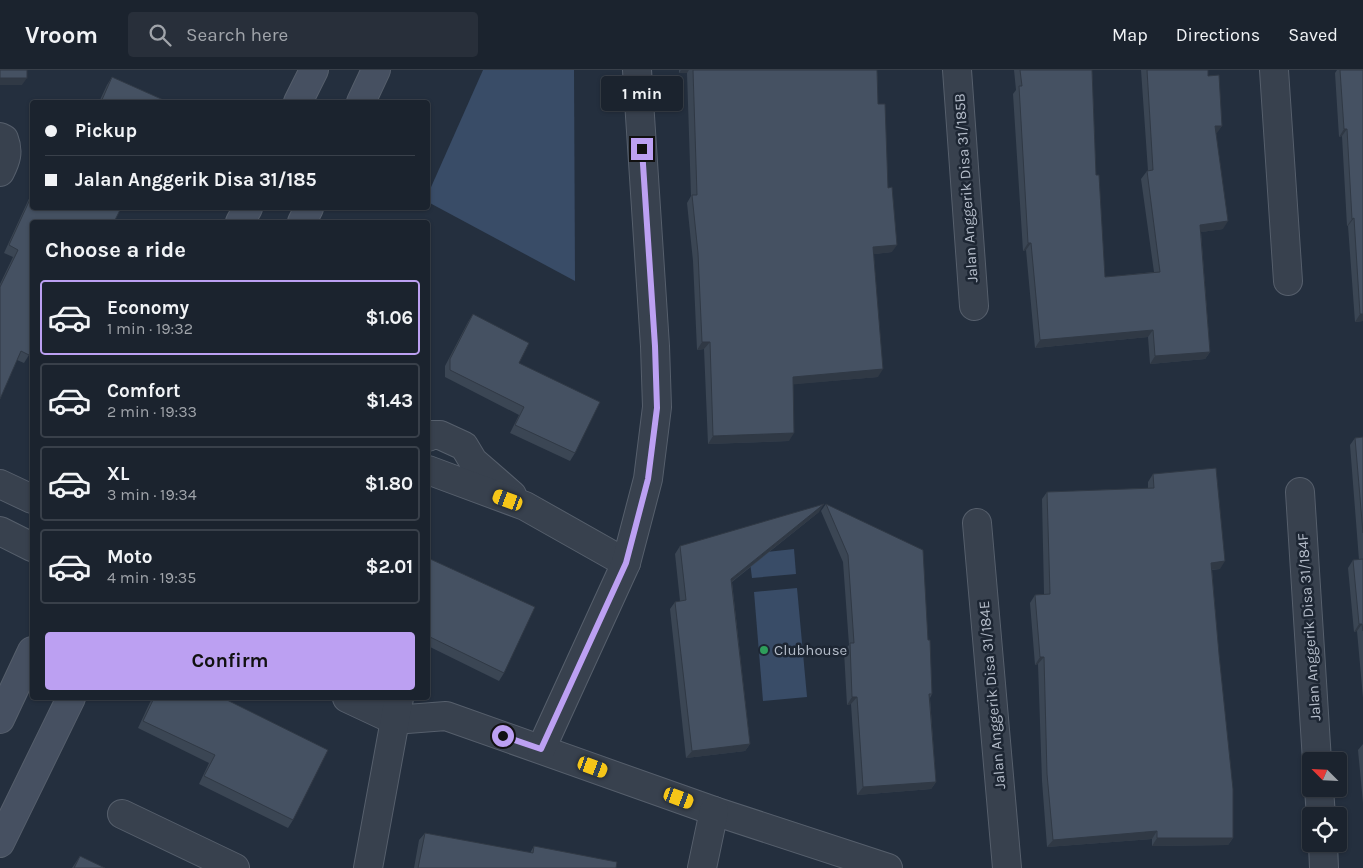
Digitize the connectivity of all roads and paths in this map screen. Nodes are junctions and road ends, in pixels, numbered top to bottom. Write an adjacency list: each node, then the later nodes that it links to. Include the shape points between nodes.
1 (314, 70): 6 (street)
2 (376, 70): 7 (street)
3 (637, 70): 21 (street, via 657,408 648,479)
4 (957, 70): 11 (street, Jalan Anggerik Disa 31/185B)
5 (1274, 70): 10 (street)
6 (299, 100)
7 (361, 100)
8 (0, 138): 9 (street, via 4,139 8,149)
9 (0, 172)
10 (1288, 281)
11 (974, 306)
12 (430, 436): 17 (street, via 440,435 464,446 473,461)
13 (430, 471): 17 (street)
14 (0, 484): 16 (street)
15 (1300, 492): 30 (street, Jalan Anggerik Disa 31/184F)
16 (30, 499)
17 (524, 506): 21 (street)
18 (977, 523): 39 (street, Jalan Anggerik Disa 31/184E)
19 (0, 531): 20 (street)
20 (30, 546)
21 (626, 563): 29 (street)
22 (30, 656): 28 (street)
23 (70, 700): 33 (street)
24 (356, 700): 26 (street)
25 (429, 700): 27 (street)
26 (397, 709): 27 (street); 36 (street)
27 (446, 716): 29 (street)
28 (0, 719)
29 (541, 749): 31 (street)
30 (1316, 752)
31 (714, 811): 37 (street); 38 (street)
32 (122, 814): 35 (street)
33 (0, 842)
34 (1323, 852): 40 (street)
35 (235, 868)
36 (368, 868)
37 (702, 868)
38 (888, 868)
39 (1007, 868)
40 (1324, 868)

